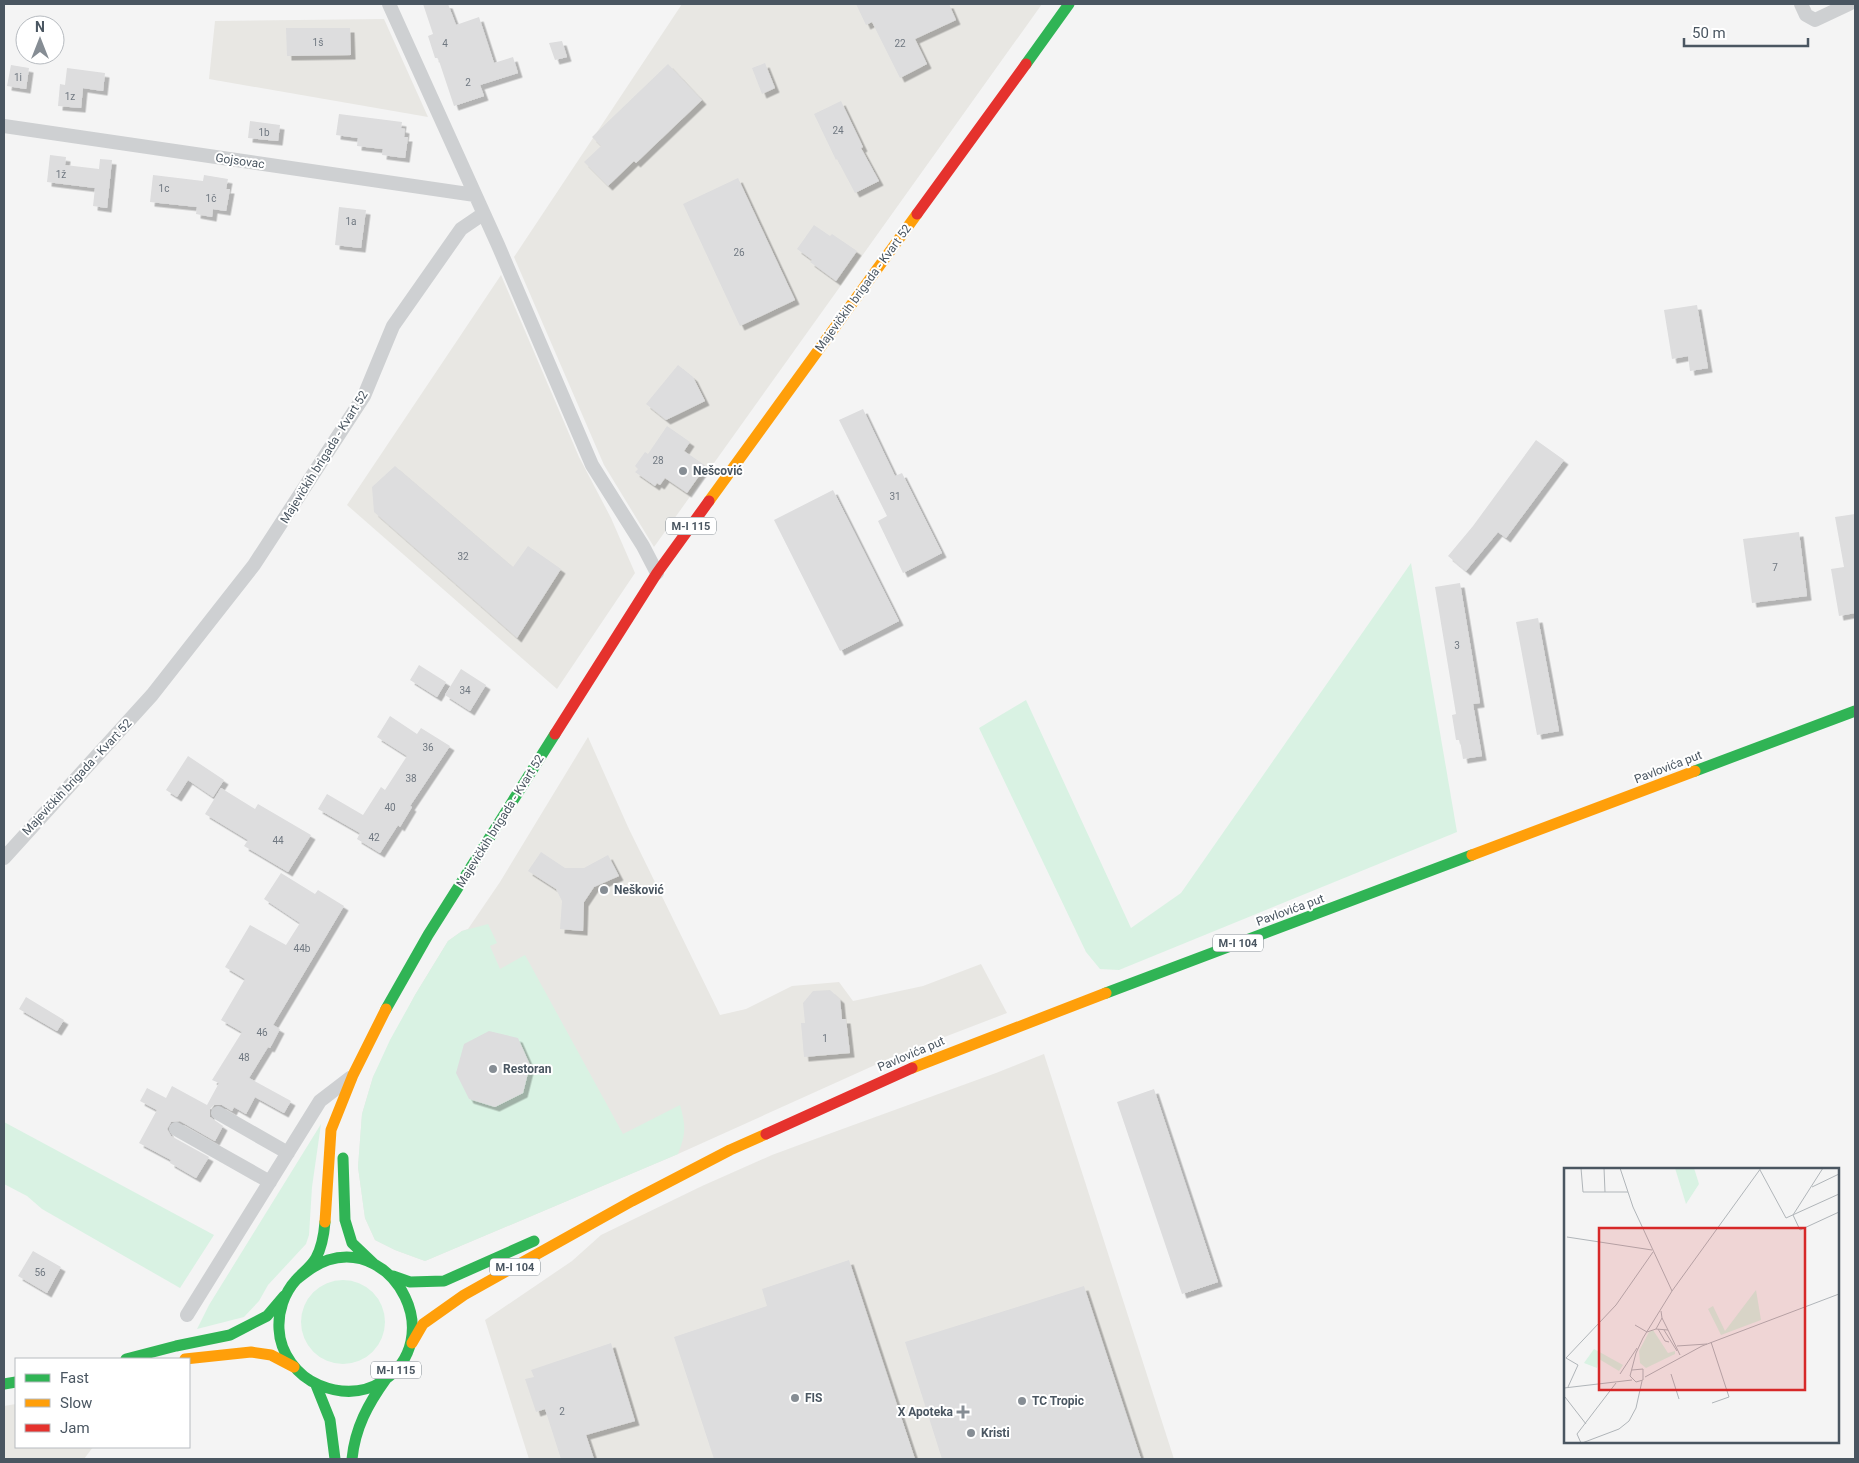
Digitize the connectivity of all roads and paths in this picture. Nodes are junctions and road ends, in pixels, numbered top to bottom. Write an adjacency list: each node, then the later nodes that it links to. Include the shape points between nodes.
1 (389, 4): 6 (street)
2 (1069, 4): 8 (main road, Majevičkih brigada - Kvart 52 / M-I 115)
3 (1802, 4): 4 (street, via 1806,15 1814,20)
4 (1849, 4)
5 (4, 126): 6 (street, Gojsovac)
6 (476, 196): 7 (street)
7 (483, 214): 8 (street, via 592,465); 10 (street, Majevičkih brigada - Kvart 52, via 461,229 393,326 364,396 254,565 152,695)
8 (657, 573): 11 (main road, Majevičkih brigada - Kvart 52 / M-I 115, via 428,935)
9 (1855, 711): 18 (main road, Pavlovića put / M-I 104, via 924,1063 739,1146)
10 (4, 858)
11 (353, 1075): 13 (main road, M-I 115); 16 (street, via 320,1101); 21 (main road, M-I 115, via 331,1130 324,1235 320,1250)
12 (218, 1113): 16 (street)
13 (347, 1121)
14 (176, 1129): 17 (street)
15 (344, 1149): 19 (main road, M-I 115, via 345,1220 352,1243)
16 (288, 1153): 17 (street)
17 (270, 1182): 23 (street)
18 (632, 1201): 20 (main road, M-I 104, via 444,1281 410,1282); 24 (main road, M-I 104, via 464,1295 424,1324)
19 (373, 1263): 20 (main road, M-I 115); 21 (main road, M-I 115, via 353,1258 332,1259 312,1266)
20 (393, 1276): 24 (main road, M-I 115, via 412,1309 414,1328)
21 (296, 1280): 22 (main road, M-I 115)
22 (286, 1294): 25 (main road, M-I 115, via 267,1316 230,1335); 27 (main road, M-I 115, via 280,1312 279,1332)
23 (187, 1315)
24 (410, 1346): 28 (main road, M-I 115, via 404,1359)
25 (130, 1358)
26 (190, 1358): 27 (main road, M-I 115, via 251,1352 271,1355)
27 (294, 1367): 29 (main road, M-I 115)
28 (386, 1380): 29 (main road, M-I 115, via 352,1392 333,1391); 31 (main road, via 362,1414 356,1428)
29 (316, 1385): 30 (main road, via 330,1420)
30 (335, 1459)
31 (352, 1459)

